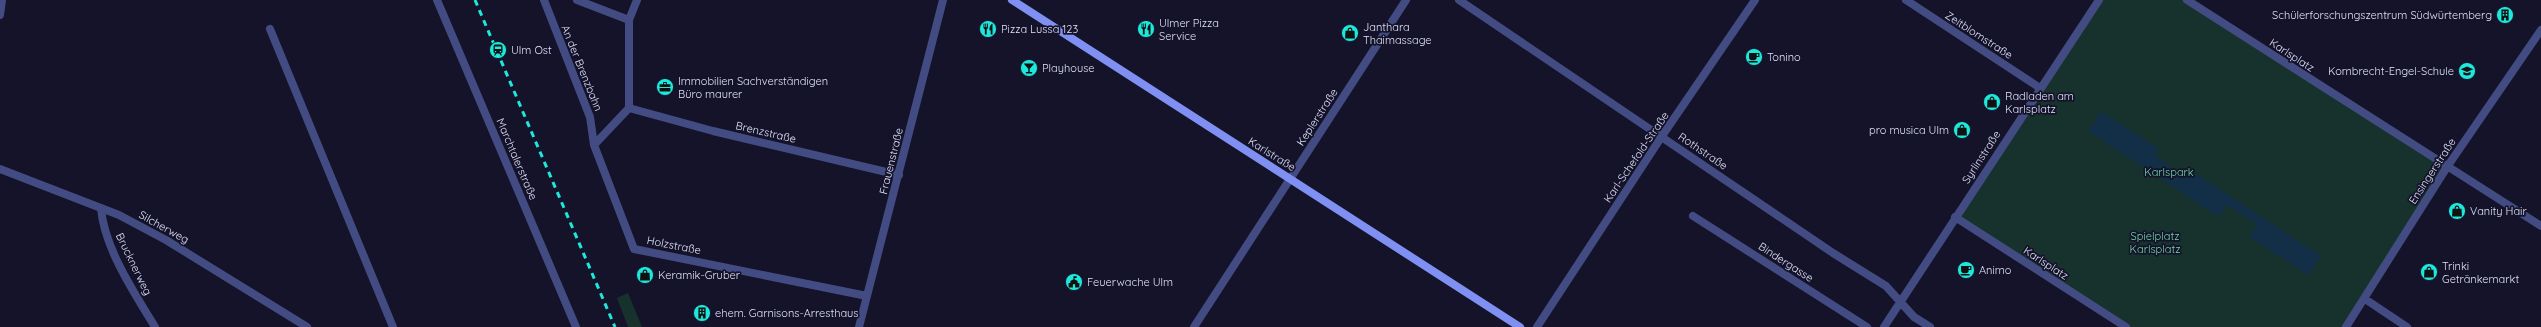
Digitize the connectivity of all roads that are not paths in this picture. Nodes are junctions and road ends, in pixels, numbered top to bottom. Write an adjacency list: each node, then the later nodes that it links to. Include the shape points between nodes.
1 (2, 0): 14 (street)
2 (437, 0): 36 (street, Marchtalerstraße)
3 (544, 0): 21 (street, An der Brenzbahn, via 590,117)
4 (577, 0): 15 (street)
5 (637, 0): 15 (street)
6 (943, 0): 24 (street, Frauenstraße)
7 (1012, 0): 25 (main road, Karlstraße)
8 (1406, 0): 25 (street, Keplerstraße)
9 (1459, 0): 20 (street, Rothstraße)
10 (1755, 0): 20 (street, Karl-Schefold-Straße)
11 (1906, 0): 18 (street, Zeitblomstraße)
12 (2099, 0): 18 (street, Syrlinstraße)
13 (2187, 0): 22 (street, Karlsplatz)
14 (0, 15)
15 (629, 20): 19 (street)
16 (270, 29): 35 (street)
17 (2541, 30): 22 (street, Ensingerstraße)
18 (2040, 88): 28 (street, Syrlinstraße)
19 (629, 108): 21 (street); 24 (street, Brenzstraße)
20 (1662, 136): 32 (street, Rothstraße, via 1833,253 1886,286); 40 (street, Karl-Schefold-Straße)
21 (594, 145): 30 (street, Holzstraße, via 634,248)
22 (2447, 167): 29 (street, Karlsplatz); 31 (street, Ensingerstraße)
23 (0, 169): 26 (street, Silcherweg)
24 (898, 175): 30 (street, Frauenstraße)
25 (1291, 179): 38 (street, Keplerstraße); 39 (main road, Karlstraße)
26 (101, 208): 33 (street, Brucknerweg, via 103,227 134,294); 34 (street, Silcherweg, via 166,240)
27 (1693, 216): 41 (street, Bindergasse)
28 (1955, 217): 32 (street, Syrlinstraße); 44 (street, Karlsplatz)
29 (2541, 226)
30 (867, 296): 37 (street, Frauenstraße)
31 (2365, 299): 45 (street, Ensingerstraße); 46 (street)
32 (1901, 300): 42 (street, Syrlinstraße); 43 (street, Rothstraße, via 1914,317)
33 (155, 327)
34 (307, 327)
35 (393, 327)
36 (576, 327)
37 (859, 327)
38 (1194, 327)
39 (1520, 327)
40 (1537, 327)
41 (1867, 327)
42 (1884, 327)
43 (1930, 327)
44 (2125, 327)
45 (2346, 327)
46 (2407, 327)

